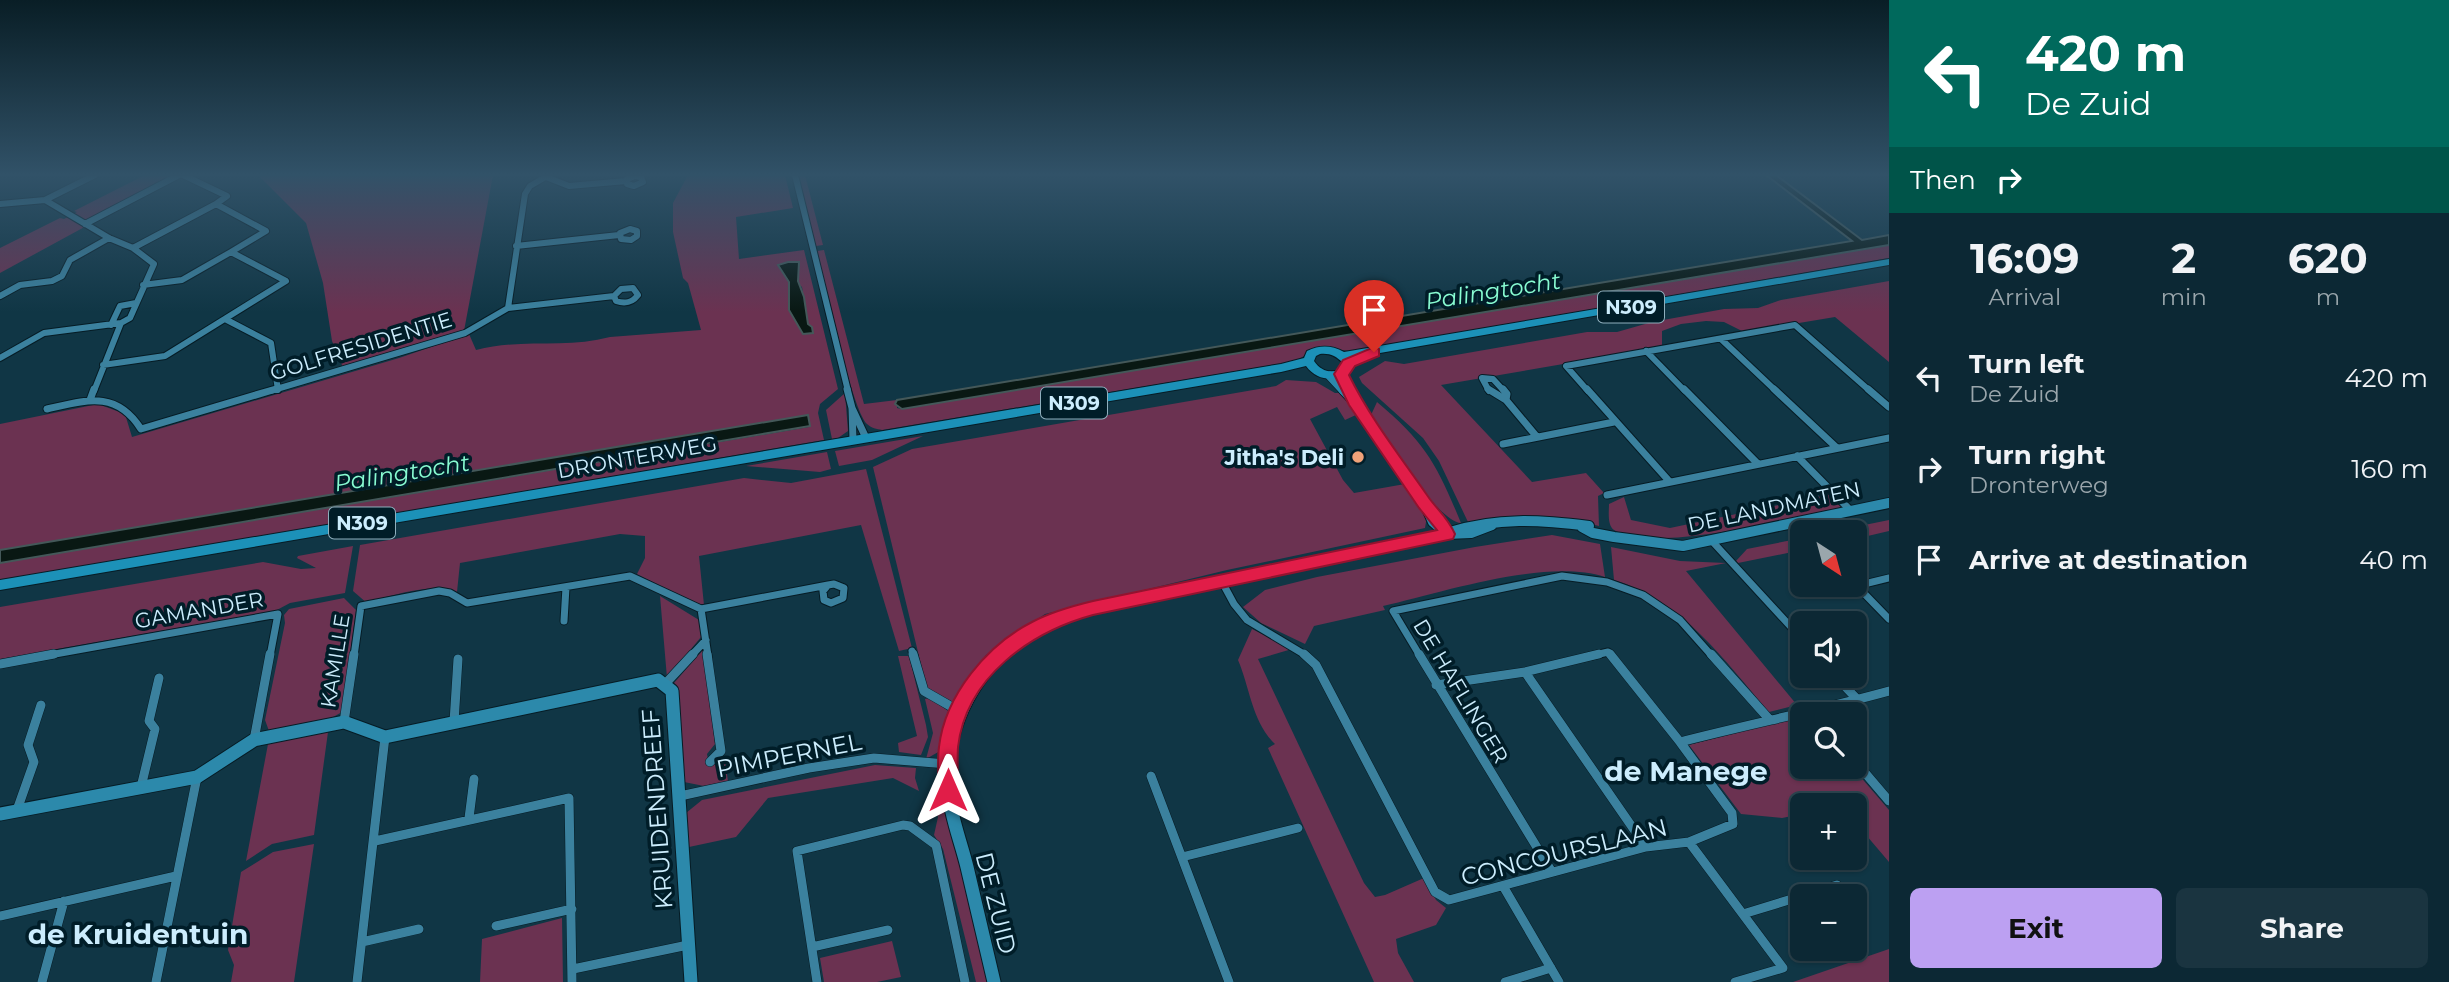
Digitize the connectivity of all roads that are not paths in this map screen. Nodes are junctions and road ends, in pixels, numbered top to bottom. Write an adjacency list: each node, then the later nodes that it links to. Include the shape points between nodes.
1 (80, 221): 7 (street)
2 (91, 221): 7 (street)
3 (184, 221): 11 (street)
4 (247, 221): 12 (street, via 266,231)
5 (521, 221): 10 (street)
6 (806, 221): 33 (street)
7 (85, 224): 9 (street)
8 (619, 235): 10 (street)
9 (109, 238): 11 (street); 15 (street, via 71,260 62,276 20,285)
10 (516, 246): 18 (street)
11 (133, 248): 14 (street, via 154,264)
12 (231, 252): 14 (street, via 182,280); 19 (street, via 286,281)
13 (1889, 262): 25 (main road, N309)
14 (143, 285): 17 (street)
15 (0, 296)
16 (614, 296): 18 (street)
17 (136, 303): 20 (street, via 130,318); 21 (street, via 120,306)
18 (508, 308): 29 (street, GOLFRESIDENTIE, via 465,333)
19 (225, 319): 26 (street, via 165,356); 29 (street, via 271,343)
20 (121, 323): 21 (street); 26 (street)
21 (111, 325): 24 (street, via 44,333)
22 (1721, 339): 23 (street); 32 (street, via 1795,325); 40 (street)
23 (1646, 351): 35 (street, via 1566,366); 42 (street)
24 (0, 358)
25 (1345, 359): 27 (main road, N309, via 1332,350 1320,350 1311,354); 28 (main road, via 1347,369)
26 (103, 365): 30 (street)
27 (1311, 365): 28 (main road, N309); 38 (main road, DRONTERWEG / N309)
28 (1336, 375): 47 (street, via 1433,522)
29 (278, 390): 30 (street, GOLFRESIDENTIE, via 141,429 122,405)
30 (89, 400): 34 (street, GOLFRESIDENTIE)
31 (1506, 400): 36 (street)
32 (1889, 407)
33 (852, 408): 38 (street); 38 (street)
34 (47, 409)
35 (1614, 422): 36 (street); 43 (street)
36 (1537, 437): 39 (street)
37 (1889, 438): 40 (street)
38 (860, 439): 52 (main road, DRONTERWEG / N309)
39 (1503, 444)
40 (1837, 448): 41 (street)
41 (1797, 456): 42 (street); 46 (street)
42 (1758, 464): 43 (street)
43 (1669, 481): 44 (street)
44 (1607, 495)
45 (1889, 503): 46 (street, DE LANDMATEN)
46 (1851, 511): 48 (street, DE LANDMATEN)
47 (1447, 534): 48 (street, DE LANDMATEN, via 1535,520 1669,546); 50 (street, DE ZUID)
48 (1712, 540): 59 (street)
49 (1889, 578): 51 (street)
50 (1221, 580): 73 (street, DE ZUID, via 1093,608 1036,628 1003,651); 100 (street, CONCOURSLAAN, via 1243,616 1305,653 1316,665 1435,892 1449,900)
51 (1867, 583)
52 (0, 585)
53 (828, 585): 56 (street)
54 (566, 587): 56 (street, KAMILLE, via 630,576); 58 (street); 76 (street, KAMILLE, via 467,603 439,592 361,606)
55 (1867, 596): 57 (street)
56 (701, 609): 60 (street)
57 (1889, 619)
58 (564, 621)
59 (1790, 626)
60 (706, 640): 66 (street); 81 (street, via 721,751)
61 (912, 651): 73 (street, via 924,691)
62 (458, 659): 77 (street)
63 (0, 664): 79 (street, GAMANDER, via 278,614)
64 (1525, 672): 67 (street); 80 (street, via 1608,652); 96 (street)
65 (159, 678): 87 (street, via 149,721 155,729)
66 (666, 683): 77 (street, KRUIDENDREEF, via 658,680); 88 (street, KRUIDENDREEF, via 672,691)
67 (1436, 685): 75 (street, DE HAFLINGER, via 1393,611 1562,576 1606,582 1666,609 1702,642); 98 (street, DE HAFLINGER)
68 (1846, 688): 70 (street)
69 (1889, 691): 70 (street)
70 (1857, 699): 71 (street)
71 (1848, 702)
72 (41, 705): 90 (street, via 28,745 34,762)
73 (959, 711): 82 (street, DE ZUID)
74 (1790, 716): 75 (street)
75 (1769, 719): 80 (street)
76 (344, 722): 78 (street); 79 (street)
77 (454, 722): 78 (street, KRUIDENDREEF)
78 (385, 737): 94 (street)
79 (254, 740): 85 (street)
80 (1680, 742): 95 (street, CONCOURSLAAN, via 1732,813 1733,824)
81 (710, 762)
82 (947, 764): 88 (street, PIMPERNEL, via 874,758); 121 (street, DE ZUID, via 948,790)
83 (1867, 775): 89 (street)
84 (1151, 776): 97 (street)
85 (197, 777): 87 (street); 99 (street)
86 (474, 779): 92 (street)
87 (141, 787): 90 (street)
88 (680, 796): 110 (street, KRUIDENDREEF)
89 (1889, 801)
90 (17, 810): 91 (street)
91 (0, 814)
92 (469, 818): 94 (street); 103 (street, via 569,798)
93 (1298, 828): 97 (street)
94 (375, 841): 109 (street)
95 (1689, 842): 96 (street, CONCOURSLAAN); 104 (street)
96 (1646, 847): 98 (street, CONCOURSLAAN)
97 (1182, 857): 122 (street)
98 (1552, 872): 100 (street, CONCOURSLAAN)
99 (176, 876): 102 (street); 115 (street)
100 (1503, 886): 112 (street)
101 (1790, 900): 104 (street)
102 (64, 901): 105 (street); 114 (street)
103 (572, 909): 106 (street); 113 (street)
104 (1743, 914): 125 (street, via 1783,968)
105 (0, 916)
106 (496, 926)
107 (419, 929): 109 (street)
108 (888, 930): 111 (street)
109 (362, 943): 116 (street)
110 (688, 945): 113 (street); 118 (street, KRUIDENDREEF)
111 (812, 947): 119 (street); 120 (street, via 797,850 910,826 936,845)
112 (1551, 968): 123 (street); 124 (street)
113 (573, 969): 117 (street)
114 (42, 982)
115 (156, 982)
116 (357, 982)
117 (572, 982)
118 (691, 982)
119 (817, 982)
120 (965, 982)
121 (994, 982)
122 (1229, 982)
123 (1505, 982)
124 (1559, 982)
125 (1735, 982)

